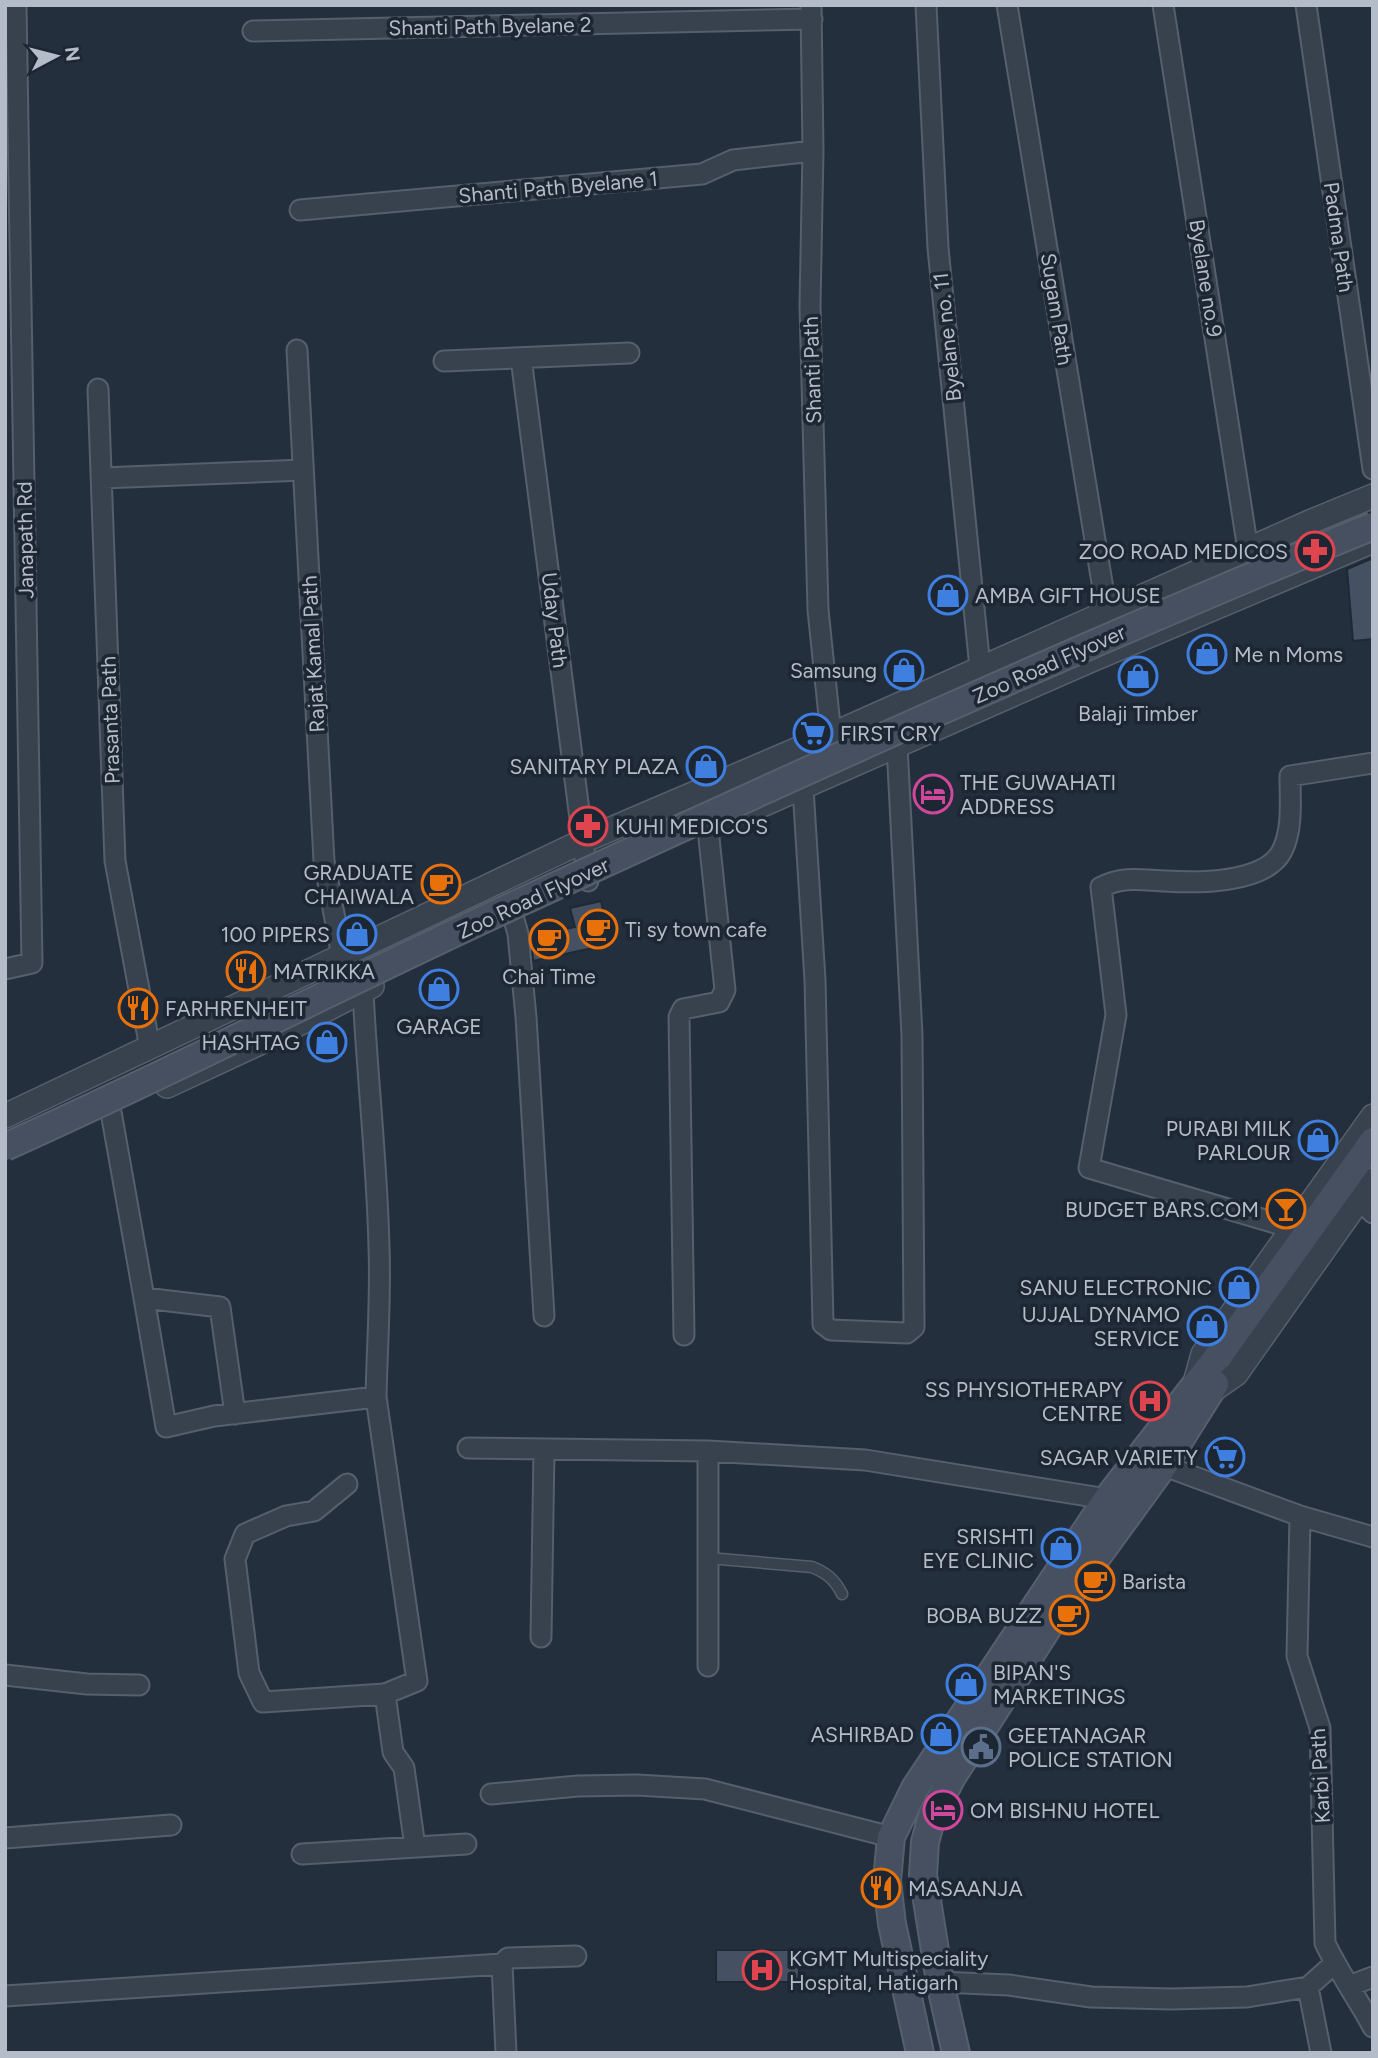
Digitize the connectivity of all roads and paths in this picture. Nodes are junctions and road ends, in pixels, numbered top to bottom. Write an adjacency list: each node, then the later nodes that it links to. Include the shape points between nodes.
1 (16, 5): 34 (street, Janapath Rd, via 32,963)
2 (926, 5): 24 (street, Byelane no. 11, via 938,248)
3 (1007, 5): 23 (street, Sugam Path)
4 (1163, 5): 22 (street, Byelane no.9)
5 (1306, 5): 15 (street, Padma Path)
6 (811, 12): 7 (street, Shanti Path Byelane 2); 8 (street, Shanti Path)
7 (253, 32)
8 (813, 151): 9 (street, Shanti Path Byelane 1, via 733,160 702,174); 25 (street, Shanti Path, via 810,306 818,610)
9 (300, 210)
10 (296, 349): 16 (street, Rajat Kamal Path)
11 (629, 353): 12 (street)
12 (521, 358): 13 (street); 30 (street, Uday Path)
13 (444, 361)
14 (98, 389): 17 (street, Prasanta Path)
15 (1373, 469)
16 (303, 470): 17 (street); 33 (street, Rajat Kamal Path, via 324,861)
17 (102, 478): 36 (street, Prasanta Path, via 115,860)
18 (1373, 496): 22 (street)
19 (1373, 508): 40 (main road, Zoo Road Flyover, via 608,844)
20 (1373, 526): 42 (main road, Zoo Road Flyover, bridge, via 757,794)
21 (1373, 541): 26 (street)
22 (1248, 550): 23 (street)
23 (1107, 613): 24 (street)
24 (980, 668): 25 (street)
25 (831, 735): 30 (street)
26 (897, 746): 28 (street); 28 (street, via 912,1035 914,1327 907,1333 831,1330 823,1325 815,980)
27 (1373, 763): 47 (street, via 1290,776 1290,821 1281,853 1262,870 1206,883 1117,880 1101,887 1116,1015 1089,1168)
28 (803, 788): 29 (street)
29 (708, 829): 31 (street); 50 (street, via 725,990 719,1002 683,1009 679,1017)
30 (583, 841): 31 (street, Uday Path); 33 (street)
31 (588, 883): 32 (street)
32 (513, 916): 35 (street); 49 (street, via 526,1017)
33 (342, 956): 36 (street)
34 (5, 969)
35 (363, 991): 37 (street); 53 (street, via 380,1249)
36 (150, 1048): 39 (street)
37 (111, 1112): 43 (street); 48 (street)
38 (1373, 1115): 47 (street)
39 (5, 1116)
40 (5, 1128)
41 (1373, 1141): 51 (main road)
42 (5, 1147)
43 (5, 1160)
44 (1373, 1163): 51 (main road)
45 (1373, 1180): 46 (street)
46 (1366, 1207): 52 (street, via 1236,1374)
47 (1292, 1228): 52 (street, via 1203,1354)
48 (144, 1298): 54 (street, via 220,1307); 54 (street, via 166,1427)
49 (544, 1316)
50 (684, 1335)
51 (1232, 1347): 52 (main road)
52 (1202, 1389): 58 (main road)
53 (376, 1396): 54 (street); 69 (street, via 417,1681)
54 (235, 1414)
55 (468, 1448): 56 (street)
56 (544, 1450): 57 (street); 65 (street)
57 (708, 1451): 60 (street, via 865,1460); 63 (street)
58 (1152, 1462): 60 (main road); 61 (street); 81 (main road, via 933,1813 923,1875)
59 (347, 1484): 69 (street, via 314,1511 286,1516 245,1534 235,1559 249,1672 263,1702)
60 (1107, 1499): 72 (main road, via 915,1788)
61 (1300, 1516): 62 (street); 78 (street, Karbi Path, via 1297,1656 1320,1728 1325,1943)
62 (1373, 1537)
63 (709, 1559): 64 (lane, via 812,1567 826,1573); 66 (street)
64 (842, 1594)
65 (541, 1637)
66 (708, 1666)
67 (5, 1675): 68 (street)
68 (139, 1685)
69 (385, 1694): 75 (street, via 393,1752 404,1768)
70 (491, 1794): 72 (street, via 590,1786 705,1789)
71 (171, 1825): 73 (street)
72 (891, 1837): 87 (main road, via 887,1881 892,1924)
73 (5, 1838)
74 (466, 1844): 75 (street)
75 (415, 1847): 76 (street)
76 (302, 1854)
77 (576, 1956): 79 (street, via 508,1958)
78 (1335, 1963): 82 (street, Karbi Path); 83 (street)
79 (502, 1964): 84 (street); 86 (street)
80 (1373, 1977): 82 (street)
81 (940, 1982): 83 (street, via 1009,1985 1091,1997 1171,1999 1247,1997); 88 (main road)
82 (1349, 1986): 85 (street, Karbi Path)
83 (1308, 1987): 89 (street)
84 (5, 1996)
85 (1373, 2027)
86 (506, 2053)
87 (920, 2053)
88 (956, 2053)
89 (1321, 2053)

